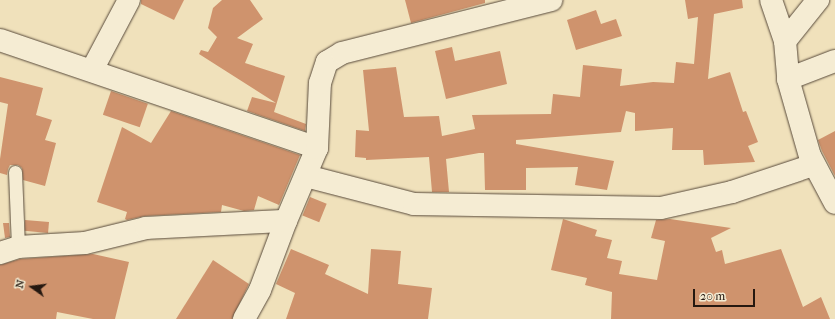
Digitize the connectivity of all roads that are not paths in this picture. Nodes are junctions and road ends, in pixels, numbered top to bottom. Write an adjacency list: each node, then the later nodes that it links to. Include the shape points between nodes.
1 (129, 0): 8 (street)
2 (551, 0): 10 (street, via 342,53 327,62 320,83)
3 (770, 0): 6 (street)
4 (818, 0): 6 (street)
5 (0, 40): 8 (street)
6 (785, 41): 9 (street)
7 (835, 61): 9 (street)
8 (92, 70): 10 (street)
9 (788, 79): 11 (street)
10 (317, 148): 13 (street)
11 (813, 165): 13 (street, via 732,192 661,208 414,204); 14 (street)
12 (14, 172): 16 (lane)
13 (306, 176): 15 (street)
14 (835, 203)
15 (286, 221): 16 (street, via 146,228 85,242); 17 (street, via 260,290)
16 (9, 250)
17 (244, 319)

